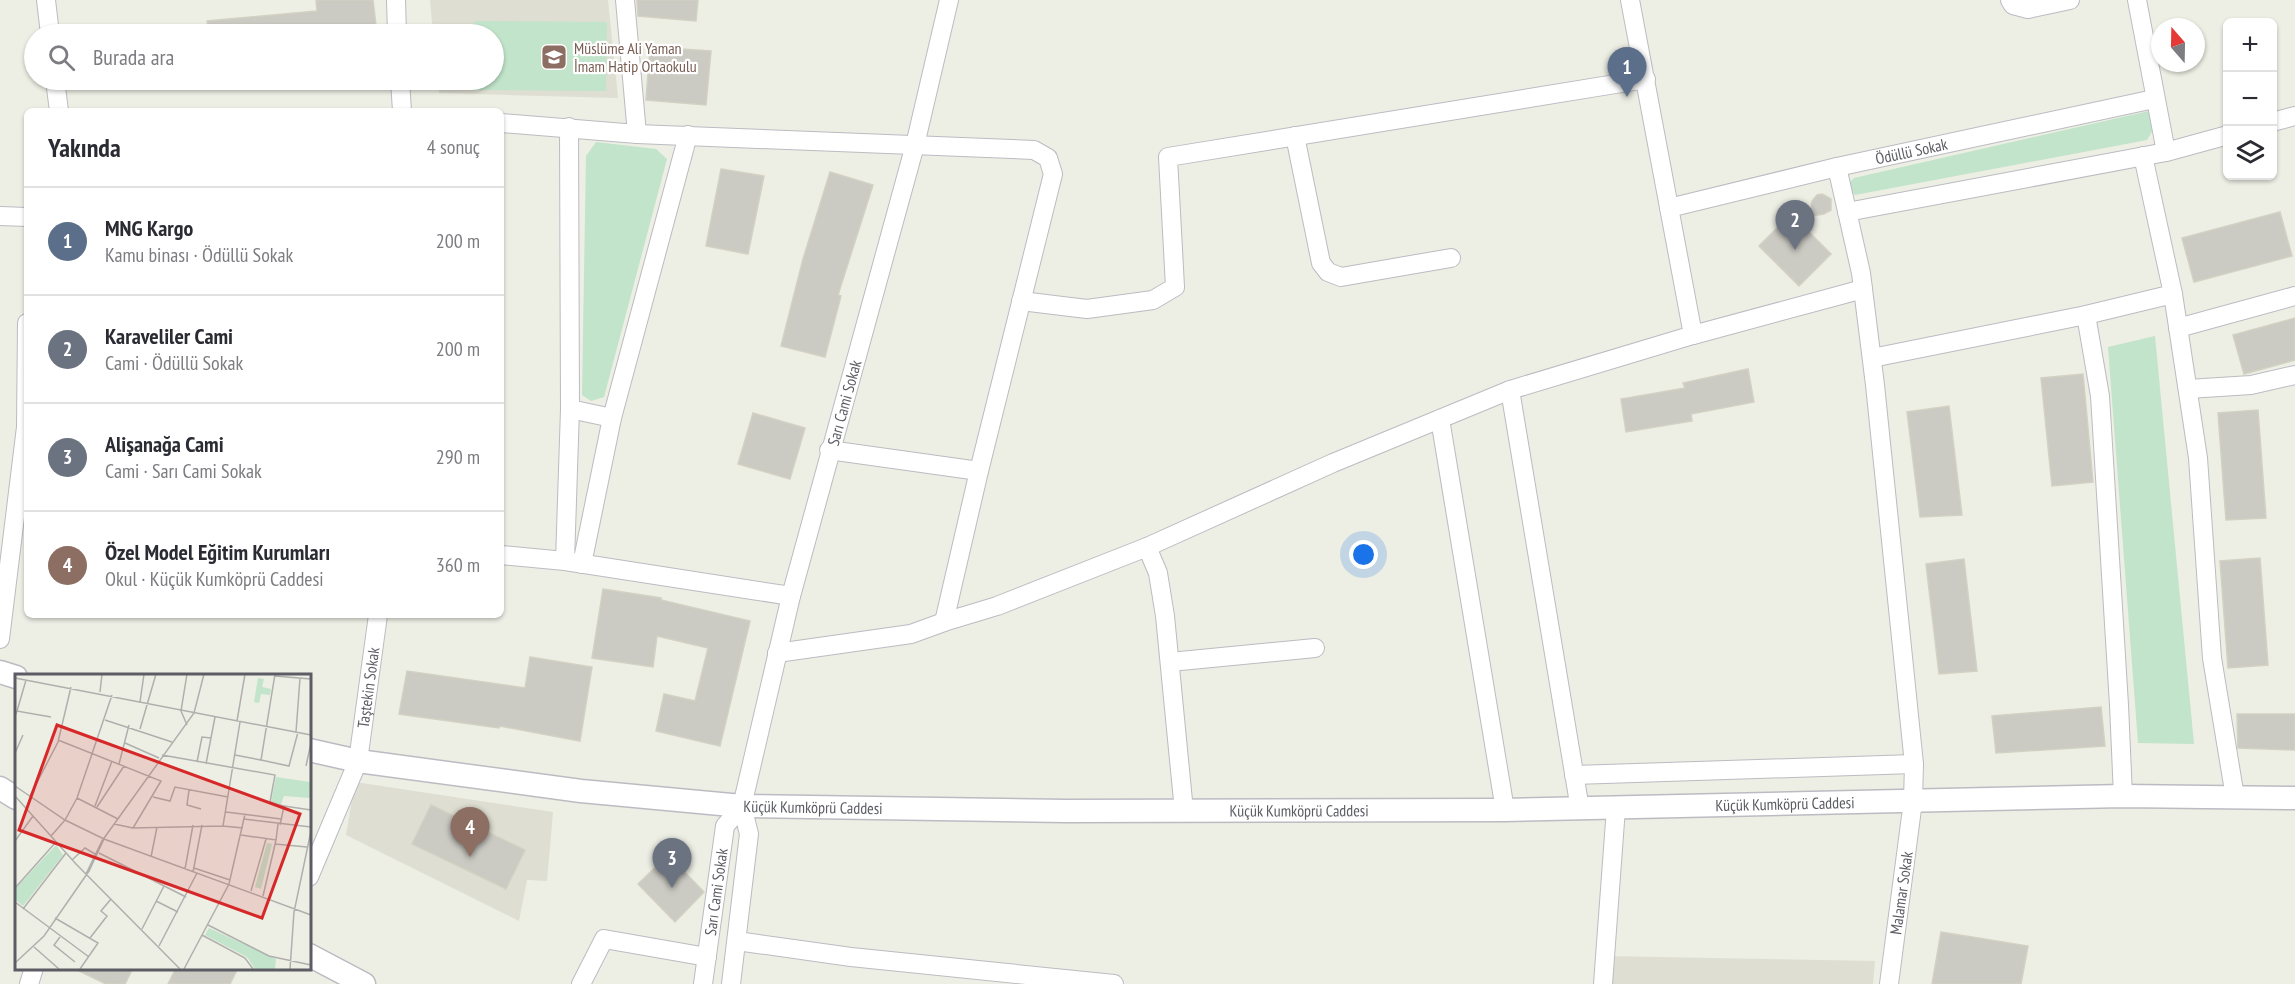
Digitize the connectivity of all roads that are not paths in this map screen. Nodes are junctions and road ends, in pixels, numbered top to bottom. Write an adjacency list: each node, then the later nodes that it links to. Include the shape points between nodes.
1 (46, 0): 9 (street)
2 (396, 0): 10 (street)
3 (625, 0): 21 (street)
4 (949, 0): 25 (street, Sarı Cami Sokak)
5 (1630, 0): 11 (street)
6 (2010, 0): 7 (street, via 2013,5 2028,9)
7 (2070, 0)
8 (2137, 0): 14 (street)
9 (49, 24)
10 (397, 24)
11 (1646, 79): 23 (street); 29 (street)
12 (56, 90): 15 (street)
13 (401, 90): 16 (street)
14 (2154, 99): 26 (street); 28 (street, Ödüllü Sokak)
15 (58, 108)
16 (402, 108)
17 (2295, 116): 18 (street)
18 (2277, 121)
19 (504, 123): 20 (street)
20 (569, 128): 21 (street); 45 (street)
21 (637, 134): 22 (street)
22 (688, 135): 25 (street); 46 (street)
23 (1295, 136): 33 (street, via 1322,263 1328,272 1341,277); 37 (street, via 1168,157 1175,287 1153,300 1087,309)
24 (2223, 136): 26 (street)
25 (915, 145): 37 (street, via 1034,150 1048,158 1053,174); 49 (street, Sarı Cami Sokak)
26 (2166, 152): 27 (street)
27 (2143, 156): 30 (street); 35 (street)
28 (1837, 167): 29 (street, Ödüllü Sokak); 30 (street, Malamar Sokak)
29 (1670, 208): 40 (street)
30 (1847, 212): 34 (street, Malamar Sokak)
31 (0, 216): 32 (street)
32 (24, 217)
33 (1451, 258)
34 (1863, 289): 40 (street); 41 (street, Malamar Sokak)
35 (2173, 294): 38 (street); 39 (street)
36 (2295, 296): 39 (street)
37 (1021, 301): 50 (street)
38 (2086, 315): 41 (street); 68 (street, via 2100,396)
39 (2178, 328): 43 (street)
40 (1693, 335): 44 (street)
41 (1872, 358): 65 (street, Malamar Sokak)
42 (2295, 375): 43 (street, via 2251,386)
43 (2187, 389): 70 (street, via 2198,458 2212,658)
44 (1510, 390): 47 (street); 66 (street)
45 (570, 409): 46 (street); 53 (street)
46 (612, 418): 53 (street)
47 (1440, 419): 51 (street); 76 (street)
48 (24, 443): 57 (street)
49 (829, 450): 50 (street); 54 (street, Sarı Cami Sokak)
50 (979, 471): 56 (street)
51 (1147, 547): 56 (street, via 997,606); 60 (street, via 1158,573)
52 (504, 555): 53 (street)
53 (574, 562): 54 (street)
54 (790, 596): 59 (street, Sarı Cami Sokak)
55 (378, 618): 64 (street, Taştekin Sokak)
56 (944, 622): 59 (street, via 911,634)
57 (0, 639)
58 (1315, 648): 60 (street)
59 (777, 653): 73 (street, Sarı Cami Sokak)
60 (1170, 662): 77 (street)
61 (0, 672): 62 (street)
62 (15, 677)
63 (310, 750): 64 (street, Küçük Kumköprü Caddesi)
64 (358, 761): 73 (street, Küçük Kumköprü Caddesi, via 582,791); 78 (street, Taştekin Sokak)
65 (1914, 764): 66 (street); 72 (street, Malamar Sokak)
66 (1574, 775): 75 (street)
67 (0, 788): 69 (street)
68 (2123, 796): 70 (street, Küçük Kumköprü Caddesi); 72 (street, Küçük Kumköprü Caddesi)
69 (15, 797)
70 (2235, 797): 71 (street, Küçük Kumköprü Caddesi)
71 (2295, 798)
72 (1913, 801): 74 (street, Küçük Kumköprü Caddesi); 90 (street, Malamar Sokak)
73 (742, 806): 77 (street, Küçük Kumköprü Caddesi); 79 (street, Sarı Cami Sokak, via 749,834); 81 (street, Sarı Cami Sokak, via 725,826)
74 (1616, 808): 75 (street, Küçük Kumköprü Caddesi); 89 (street)
75 (1580, 809): 76 (street, Küçük Kumköprü Caddesi)
76 (1505, 810): 77 (street, Küçük Kumköprü Caddesi)
77 (1184, 811)
78 (310, 875)
79 (737, 941): 87 (street, Sarı Cami Sokak); 88 (street)
80 (310, 956): 83 (street)
81 (707, 957): 85 (street, via 604,939); 86 (street, Sarı Cami Sokak)
82 (34, 969): 84 (street)
83 (352, 981)
84 (29, 984)
85 (581, 984)
86 (704, 984)
87 (731, 984)
88 (1114, 984)
89 (1603, 984)
90 (1889, 984)

